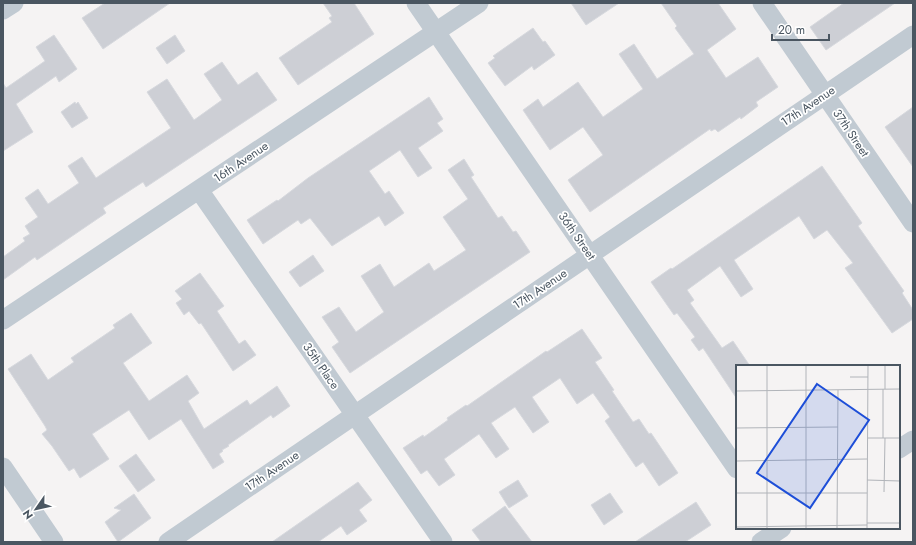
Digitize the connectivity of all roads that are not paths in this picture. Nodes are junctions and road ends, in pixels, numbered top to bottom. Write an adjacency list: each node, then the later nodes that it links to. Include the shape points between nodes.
1 (14, 3): 5 (street)
2 (416, 3): 6 (street, 36th Street)
3 (479, 3): 6 (street, 16th Avenue)
4 (762, 3): 8 (street, 37th Street)
5 (3, 10)
6 (436, 32): 9 (street, 16th Avenue); 11 (street, 36th Street)
7 (913, 35): 8 (street, 17th Avenue)
8 (825, 95): 10 (street, 37th Street); 11 (street, 17th Avenue)
9 (199, 190): 12 (street, 16th Avenue); 13 (street, 35th Place)
10 (913, 223)
11 (590, 255): 13 (street, 17th Avenue); 17 (street, 36th Street)
12 (3, 320)
13 (355, 414): 20 (street, 17th Avenue); 21 (street, 35th Place)
14 (913, 440): 15 (street)
15 (900, 448)
16 (3, 467): 19 (street)
17 (736, 468)
18 (781, 532): 22 (street)
19 (54, 542)
20 (168, 542)
21 (443, 542)
22 (761, 542)

